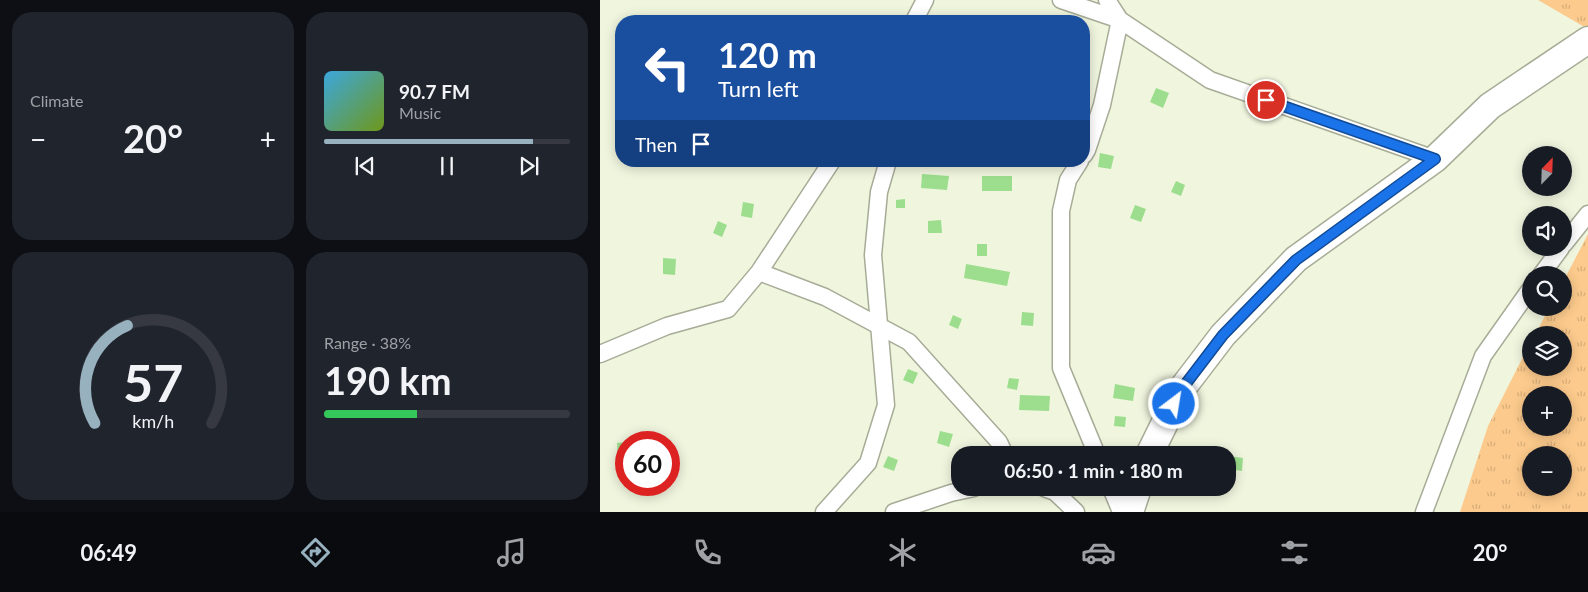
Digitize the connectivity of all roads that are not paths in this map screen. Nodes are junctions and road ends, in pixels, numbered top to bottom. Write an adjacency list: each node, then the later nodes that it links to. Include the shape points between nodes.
1 (924, 0): 4 (street)
2 (1061, 0): 5 (street)
3 (1107, 0): 5 (street)
4 (917, 15)
5 (1120, 20): 7 (street, via 1102,105); 8 (street, via 1210,80)
6 (1588, 40): 8 (main road, via 1490,106)
7 (1090, 141)
8 (1435, 159): 20 (main road, via 1296,260 1230,328 1181,390)
9 (828, 167): 14 (street)
10 (886, 167): 16 (street, via 879,192 872,255)
11 (1076, 167): 19 (street, via 1068,180 1061,212 1061,368)
12 (1588, 214): 13 (street)
13 (1572, 234)
14 (759, 272): 16 (street, via 825,298); 17 (street, via 728,309 667,326)
15 (1522, 301): 30 (street, via 1483,356)
16 (879, 326): 18 (street, via 909,342); 25 (street, via 886,405 868,463)
17 (600, 354)
18 (1001, 446)
19 (1093, 446)
20 (1153, 446)
21 (951, 493): 26 (street)
22 (1059, 496): 27 (street)
23 (1114, 496): 28 (street)
24 (1135, 496): 29 (main road)
25 (824, 512)
26 (894, 512)
27 (1076, 512)
28 (1121, 512)
29 (1130, 512)
30 (1424, 512)

